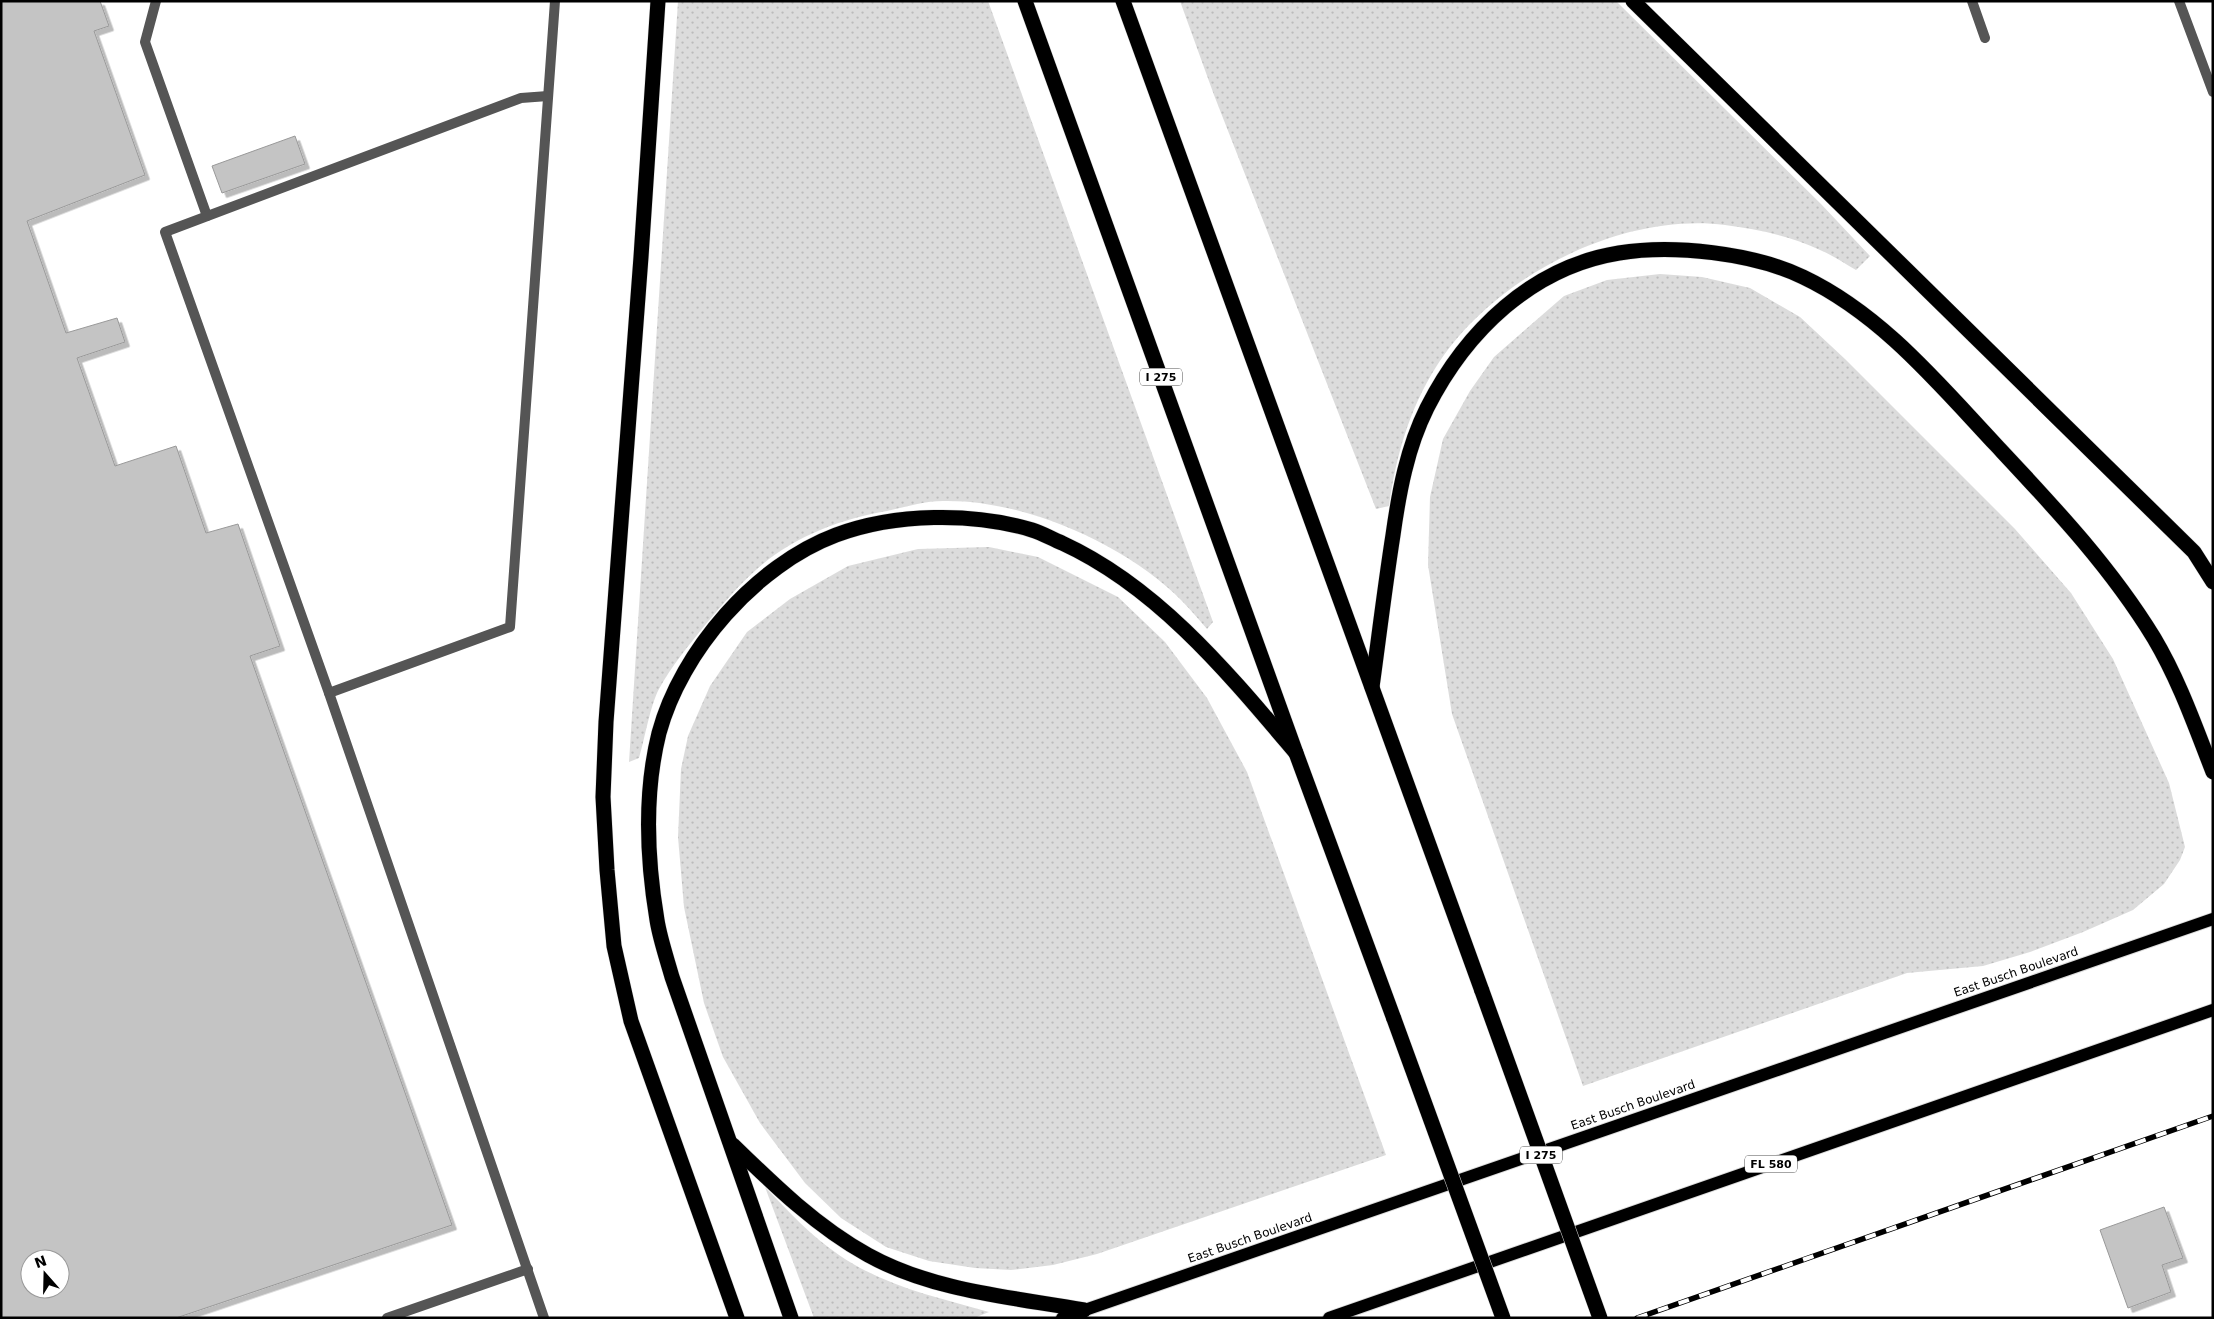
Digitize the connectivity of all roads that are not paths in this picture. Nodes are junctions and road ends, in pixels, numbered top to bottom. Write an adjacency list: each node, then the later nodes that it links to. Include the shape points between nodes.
1 (156, 1): 12 (street, via 145,42)
2 (554, 1): 11 (street)
3 (658, 1): 22 (highway, via 606,722 604,797 607,870 614,946 631,1021)
4 (1026, 1): 16 (highway, I 275)
5 (1123, 1): 14 (highway, I 275)
6 (1633, 1): 13 (highway, via 2194,552)
7 (1972, 1): 9 (street)
8 (2179, 1): 10 (street)
9 (1985, 38)
10 (2213, 92)
11 (548, 96): 12 (street, via 521,98); 15 (street, via 510,627)
12 (207, 216): 15 (street, via 165,232)
13 (2213, 582)
14 (1372, 687): 17 (highway, via 1398,500 1409,453 1446,373 1497,313 1528,289 1564,268 1601,256 1639,249 1676,248 1764,263 1802,276 1886,331 2058,512 2126,594 2174,675); 32 (highway, I 275, bridge)
15 (329, 692): 21 (street)
16 (1296, 753): 20 (highway, via 1244,692 1152,600 1113,572 1033,530 962,518 923,518 878,524 836,535 792,557 723,617 681,677 660,731 654,758 649,830 657,922 672,977); 31 (highway, I 275, bridge)
17 (2213, 772)
18 (2213, 919): 23 (main road, East Busch Boulevard)
19 (2213, 1010): 30 (main road, FL 580)
20 (731, 1143): 23 (highway, via 815,1220 868,1255 915,1276 965,1290); 28 (highway)
21 (528, 1269): 24 (street); 25 (street)
22 (727, 1289): 26 (highway); 27 (highway)
23 (1084, 1310): 29 (main road, East Busch Boulevard)
24 (387, 1318)
25 (544, 1318)
26 (724, 1318)
27 (737, 1318)
28 (791, 1318)
29 (1062, 1318)
30 (1328, 1318)
31 (1503, 1318)
32 (1600, 1318)

